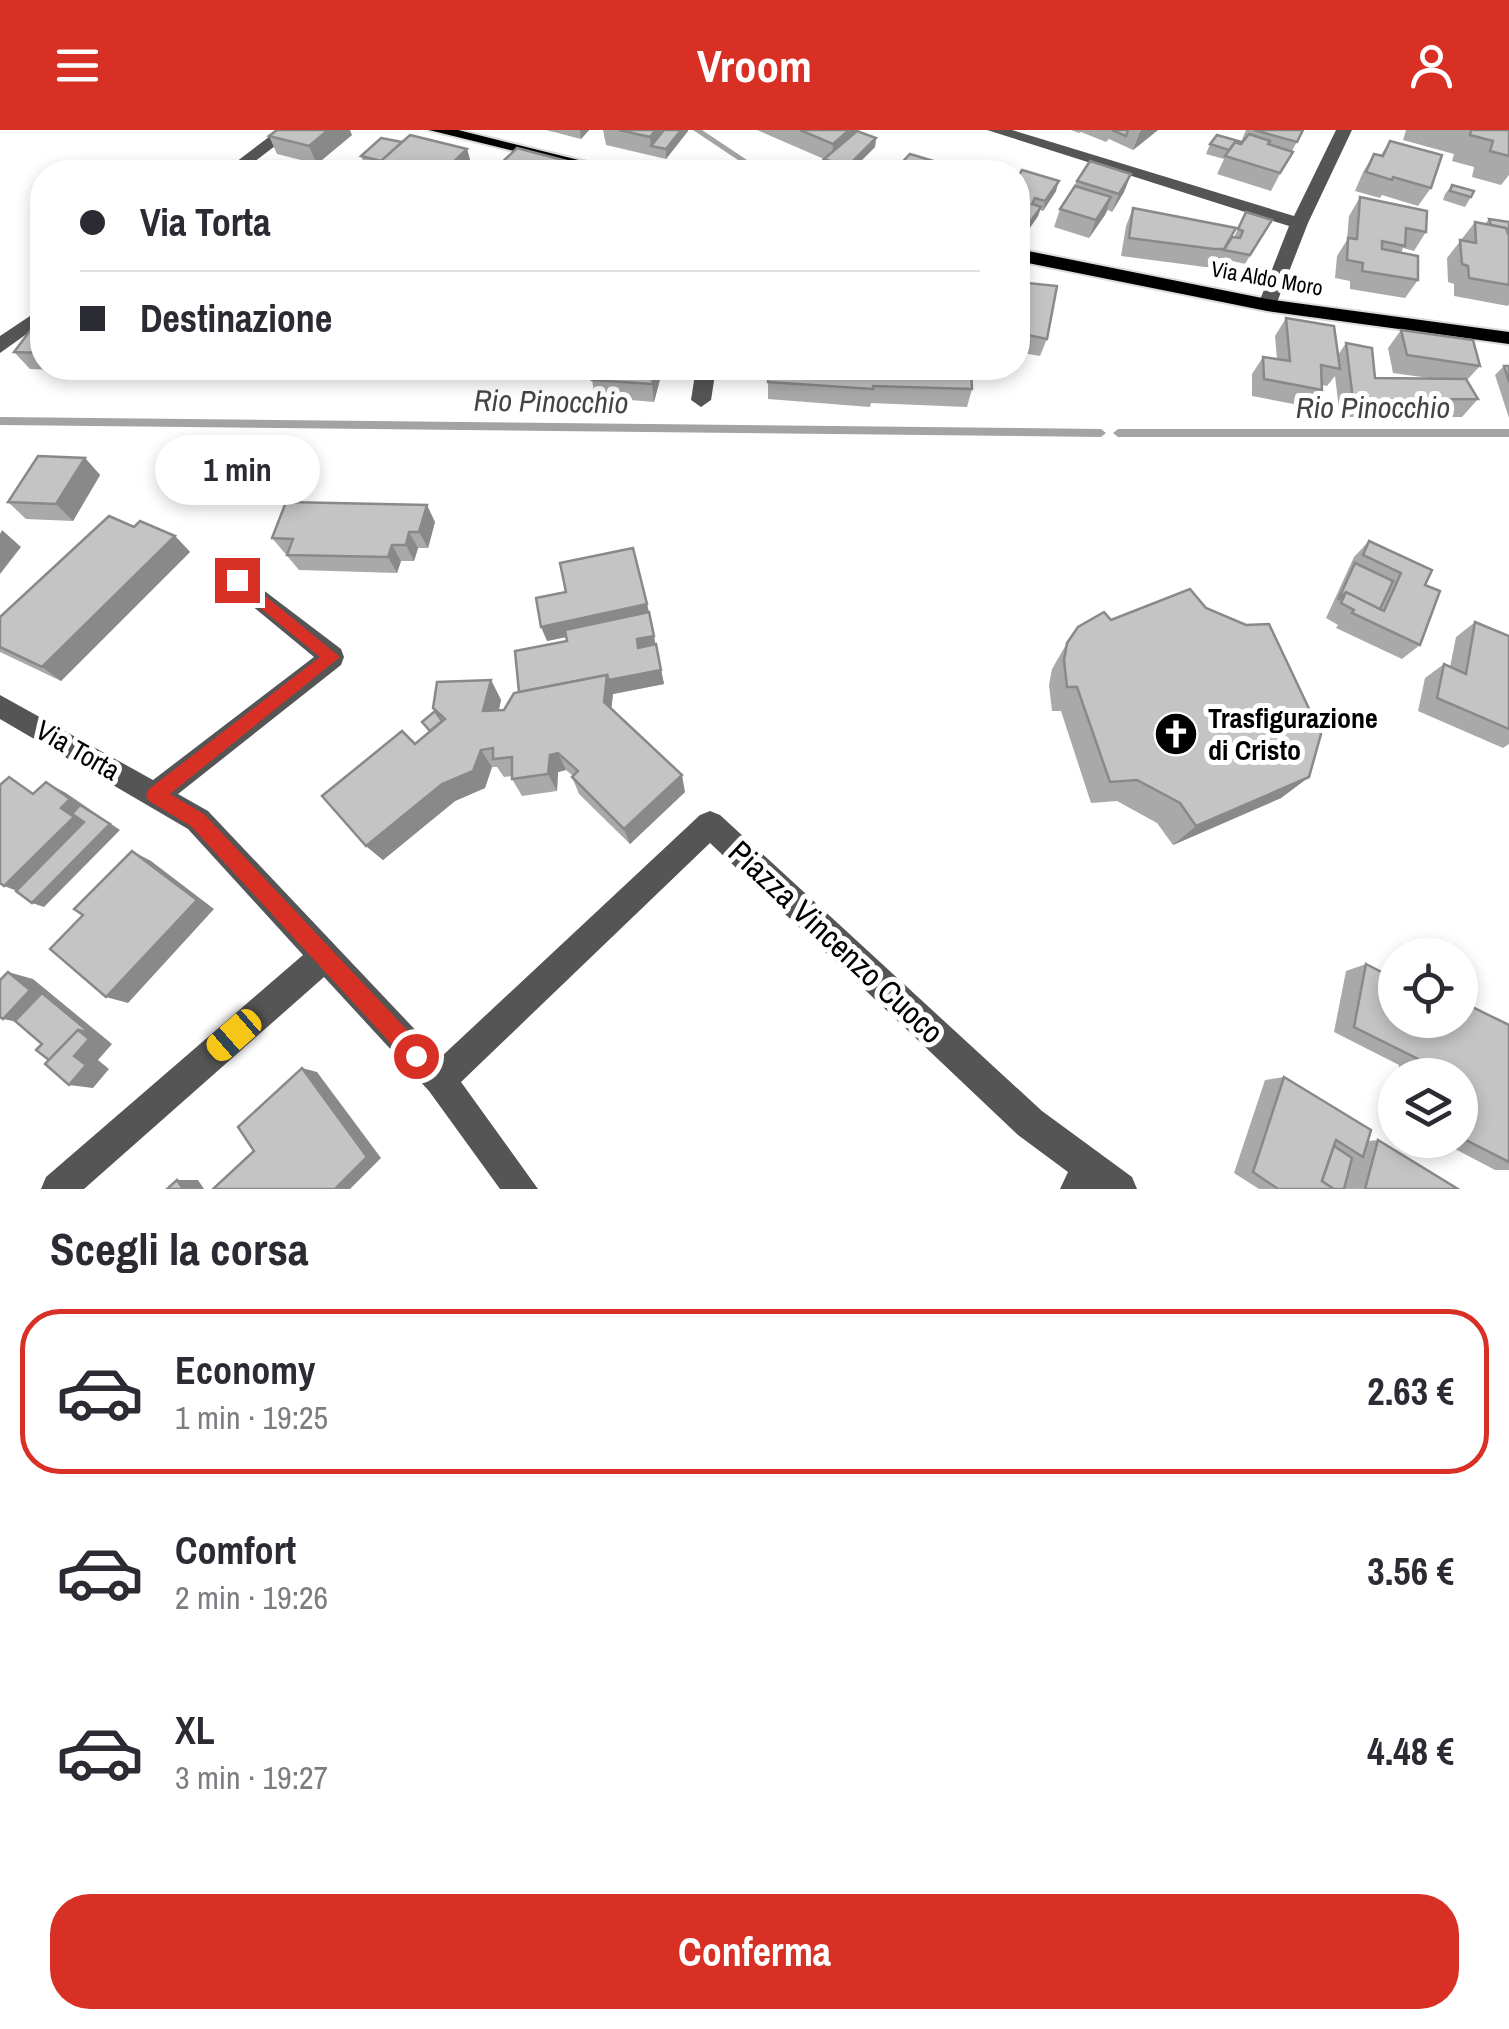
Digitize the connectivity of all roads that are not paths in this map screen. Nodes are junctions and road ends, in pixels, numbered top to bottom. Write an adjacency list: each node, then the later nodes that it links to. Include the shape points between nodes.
1 (288, 130): 5 (street)
2 (437, 130): 6 (main road)
3 (999, 130): 7 (street)
4 (1344, 130): 7 (street)
5 (247, 160)
6 (567, 160)
7 (1299, 223): 9 (street)
8 (1030, 257): 9 (main road, Via Aldo Moro)
9 (1267, 305): 11 (main road, Via Aldo Moro)
10 (30, 323): 12 (street)
11 (1509, 338)
12 (0, 346)
13 (704, 380): 14 (street)
14 (701, 400)
15 (237, 580): 17 (street, via 332,657)
16 (0, 706): 17 (street, Via Torta)
17 (155, 795): 18 (street, Via Torta, via 198,820)
18 (323, 958): 19 (street, Via Torta); 21 (street)
19 (440, 1080): 20 (street, Piazza Vincenzo Cuoco, via 710,824); 22 (street, Via Torta)
20 (1084, 1179): 23 (street)
21 (58, 1189)
22 (521, 1189)
23 (1120, 1189)

